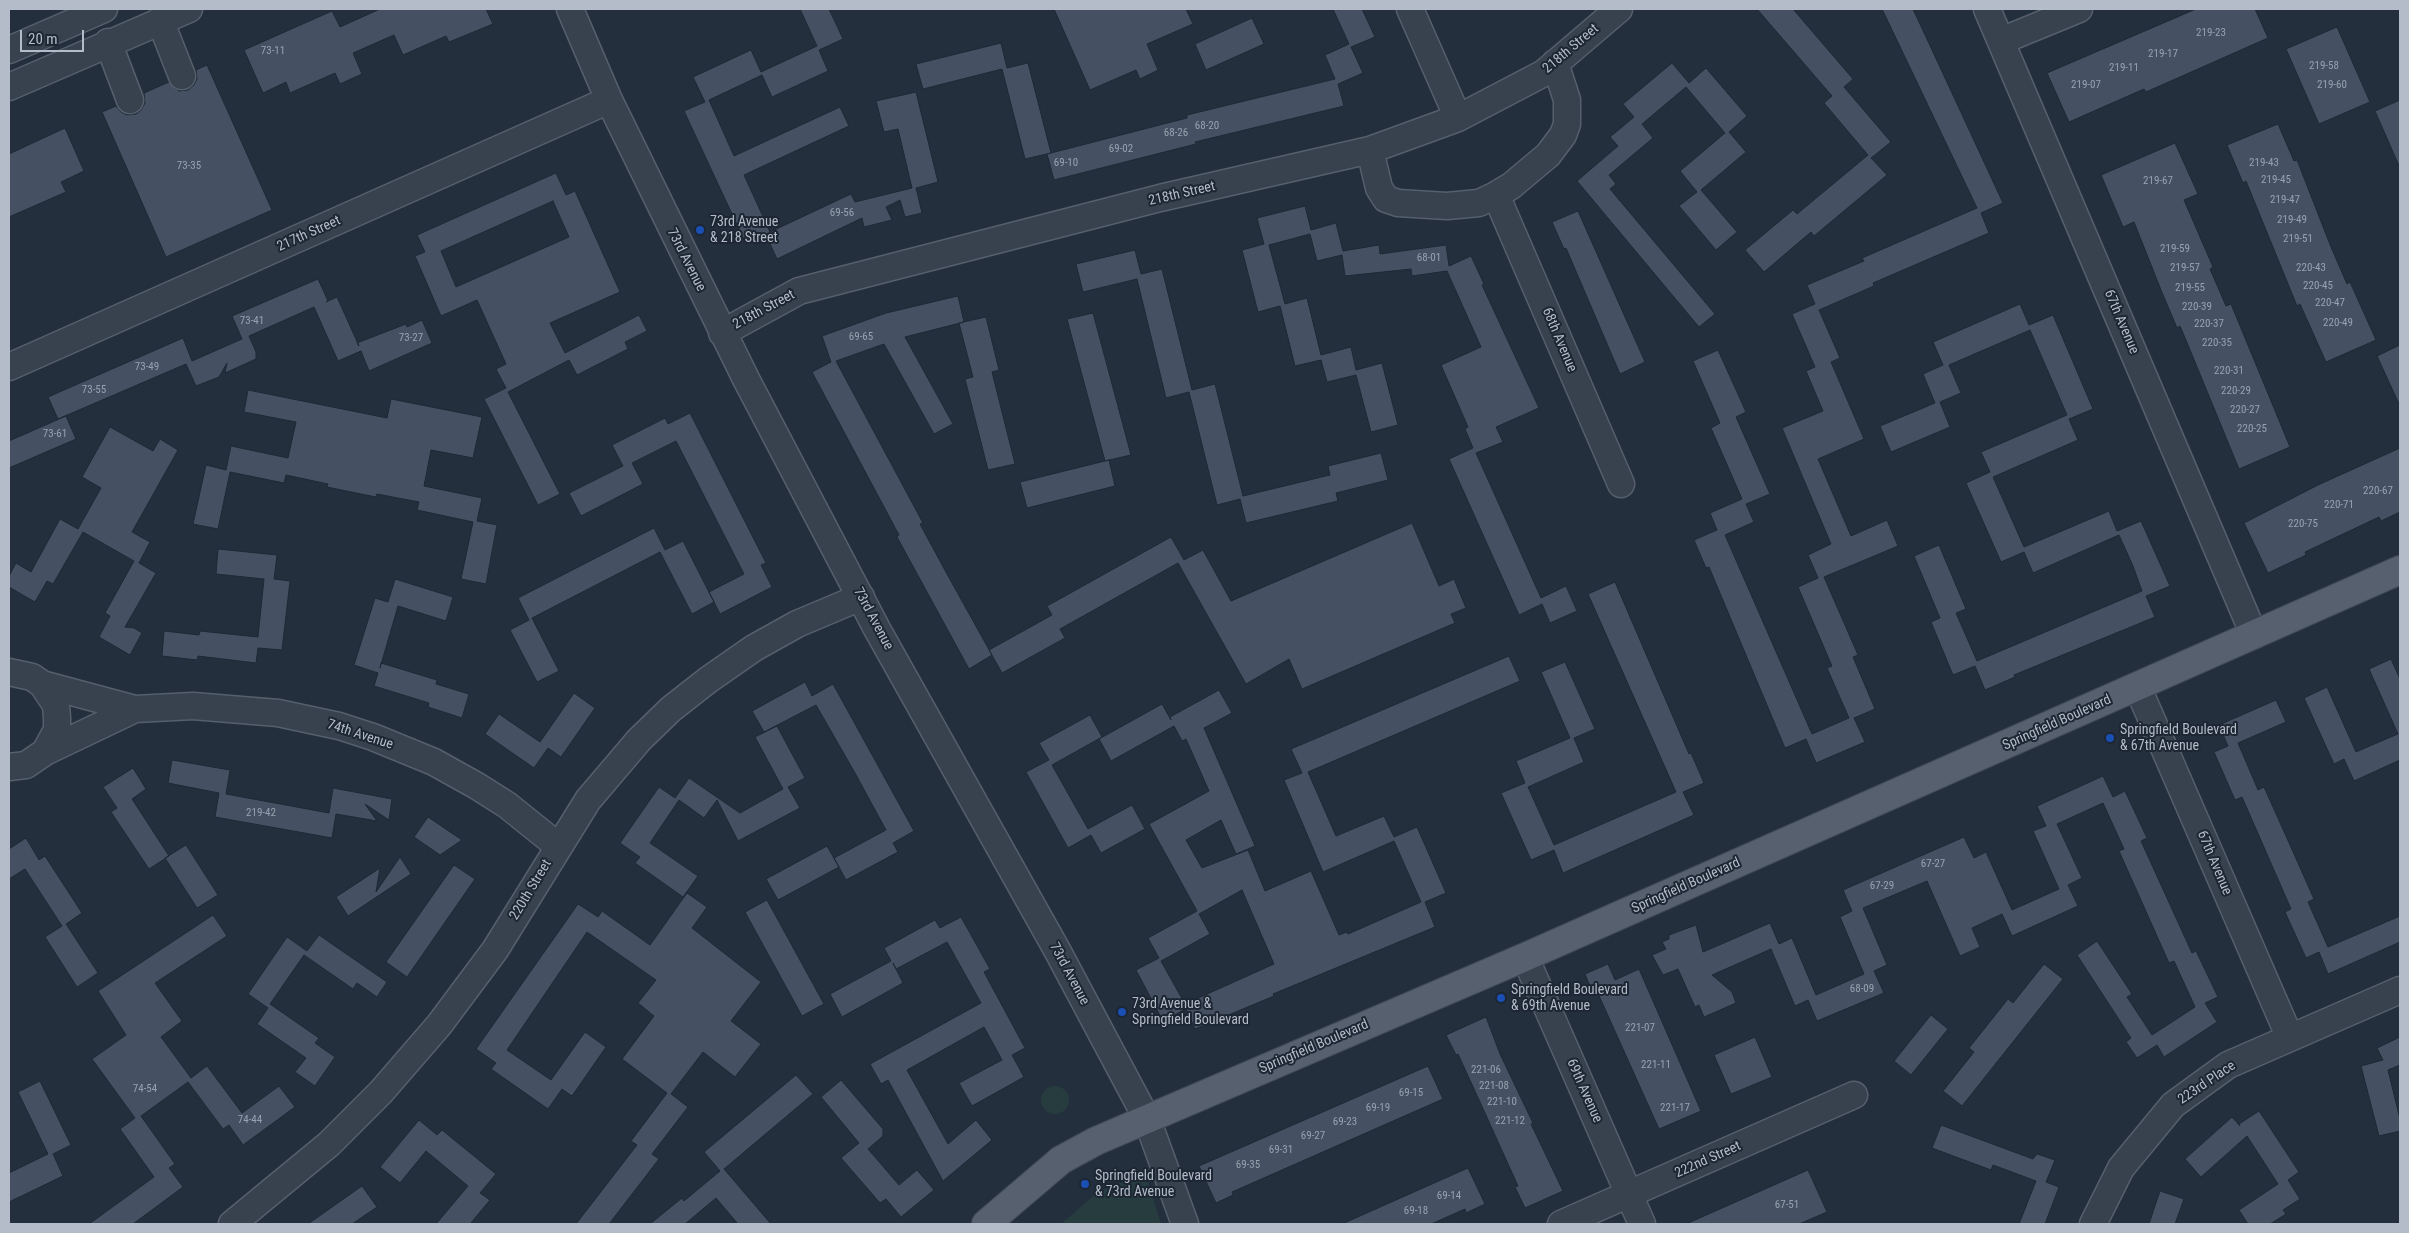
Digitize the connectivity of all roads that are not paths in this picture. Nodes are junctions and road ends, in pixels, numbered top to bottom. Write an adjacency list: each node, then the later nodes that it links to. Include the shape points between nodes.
1 (104, 9): 11 (street)
2 (189, 9): 8 (street)
3 (570, 9): 16 (street, 73rd Avenue)
4 (1410, 9): 17 (street)
5 (1618, 9): 12 (street, 218th Street)
6 (1987, 9): 9 (street, 67th Avenue)
7 (2079, 9): 9 (street)
8 (160, 20): 10 (street); 13 (street)
9 (2001, 41): 25 (street, 67th Avenue)
10 (108, 42): 14 (street); 15 (street)
11 (9, 50)
12 (1555, 63): 17 (street, 218th Street, via 1544,73); 19 (street, via 1567,100 1567,124 1563,135 1548,155)
13 (182, 76)
14 (9, 88)
15 (130, 100)
16 (609, 100): 20 (street, 73rd Avenue); 21 (street, 217th Street)
17 (1458, 118): 18 (street, 218th Street)
18 (1370, 150): 19 (street, via 1379,188 1386,199 1398,203 1447,206 1479,203); 20 (street, 218th Street, via 1150,201 799,291)
19 (1496, 196): 22 (street, 68th Avenue)
20 (722, 333): 24 (street, 73rd Avenue)
21 (9, 367)
22 (1621, 484)
23 (2400, 570): 25 (main road, Springfield Boulevard)
24 (861, 597): 31 (street, 220th Street, via 797,624 754,648 678,704 639,740 601,785); 36 (street, 73rd Avenue)
25 (2254, 635): 27 (main road, Springfield Boulevard)
26 (20, 673): 28 (street, 74th Avenue); 29 (street, via 56,705 56,730)
27 (2138, 688): 32 (main road, Springfield Boulevard); 34 (street, 67th Avenue)
28 (135, 709): 29 (street, 74th Avenue); 31 (street, 74th Avenue, via 193,706 278,713 373,737 434,762 478,786)
29 (46, 752): 30 (street, 74th Avenue, via 26,765)
30 (10, 769)
31 (558, 846): 38 (street, 220th Street, via 495,950 433,1032 381,1092 329,1144)
32 (1525, 957): 36 (main road, Springfield Boulevard); 37 (street, 69th Avenue)
33 (2400, 990): 34 (street, 223rd Place)
34 (2290, 1038): 43 (street, 223rd Place, via 2228,1065 2174,1105 2121,1168)
35 (1854, 1095): 37 (street, 222nd Street)
36 (1147, 1119): 39 (main road, Springfield Boulevard, via 1060,1160); 40 (street, 73rd Avenue)
37 (1629, 1194): 41 (street, 222nd Street); 42 (street, 69th Avenue)
38 (232, 1224)
39 (986, 1224)
40 (1186, 1224)
41 (1561, 1224)
42 (1642, 1224)
43 (2093, 1224)

